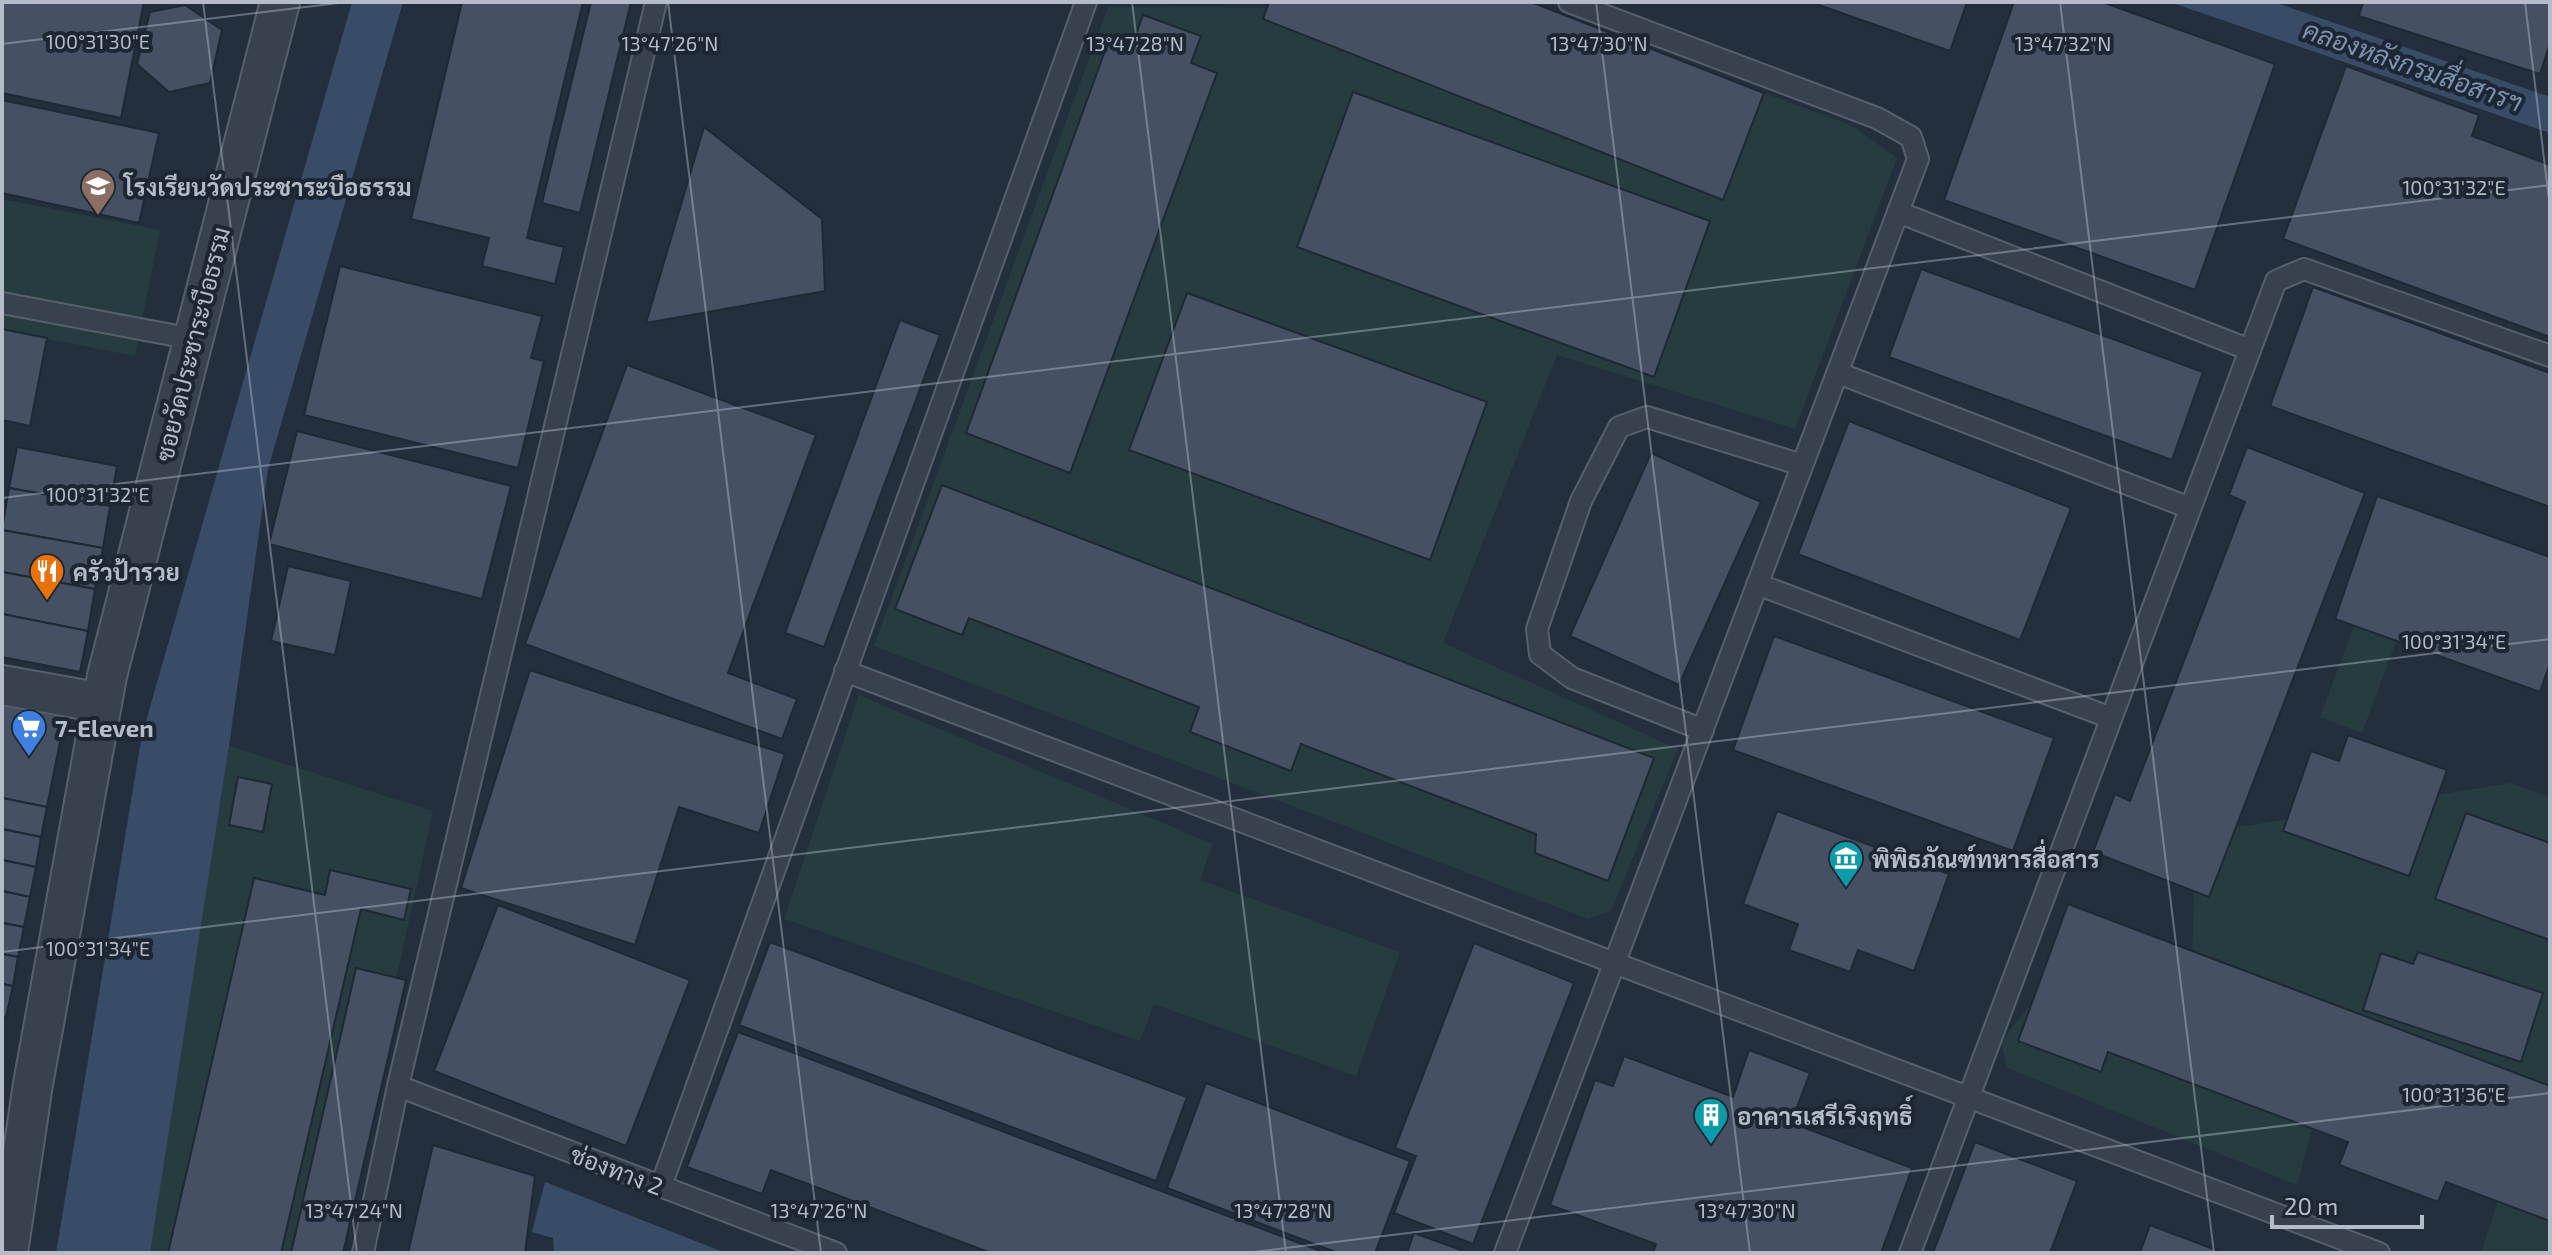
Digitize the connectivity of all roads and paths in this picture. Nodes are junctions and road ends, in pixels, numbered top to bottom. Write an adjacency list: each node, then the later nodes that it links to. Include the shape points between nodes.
1 (280, 2): 7 (street, ซอยวัดประชาระบือธรรม)
2 (656, 2): 21 (lane)
3 (1086, 2): 14 (lane)
4 (1569, 2): 5 (lane, via 1877,118 1911,137 1918,159)
5 (1898, 212): 8 (lane); 10 (lane)
6 (2, 303): 7 (lane)
7 (193, 339): 16 (street, ซอยวัดประชาระบือธรรม)
8 (2250, 350): 9 (lane, via 2276,281 2304,269); 12 (lane)
9 (2550, 356)
10 (1838, 373): 11 (lane); 12 (lane)
11 (1802, 465): 13 (lane); 18 (lane, via 1647,417 1619,427 1581,501 1537,629 1540,654 1572,678)
12 (2190, 508): 17 (lane)
13 (1757, 584): 17 (lane); 18 (lane)
14 (845, 671): 19 (lane); 23 (lane)
15 (2, 685): 16 (street)
16 (102, 703): 20 (street, ซอยวัดประชาระบือธรรม)
17 (2111, 718): 22 (lane)
18 (1703, 730): 19 (lane)
19 (1614, 963): 22 (lane); 27 (lane)
20 (18, 1080): 24 (street, ซอยวัดประชาระบือธรรม)
21 (398, 1086): 23 (lane, ช่องทาง 2); 25 (lane)
22 (1969, 1097): 28 (lane); 29 (lane)
23 (661, 1186): 26 (lane, ช่องทาง 2)
24 (8, 1253)
25 (363, 1253)
26 (836, 1253)
27 (1505, 1253)
28 (1910, 1253)
29 (2379, 1253)

